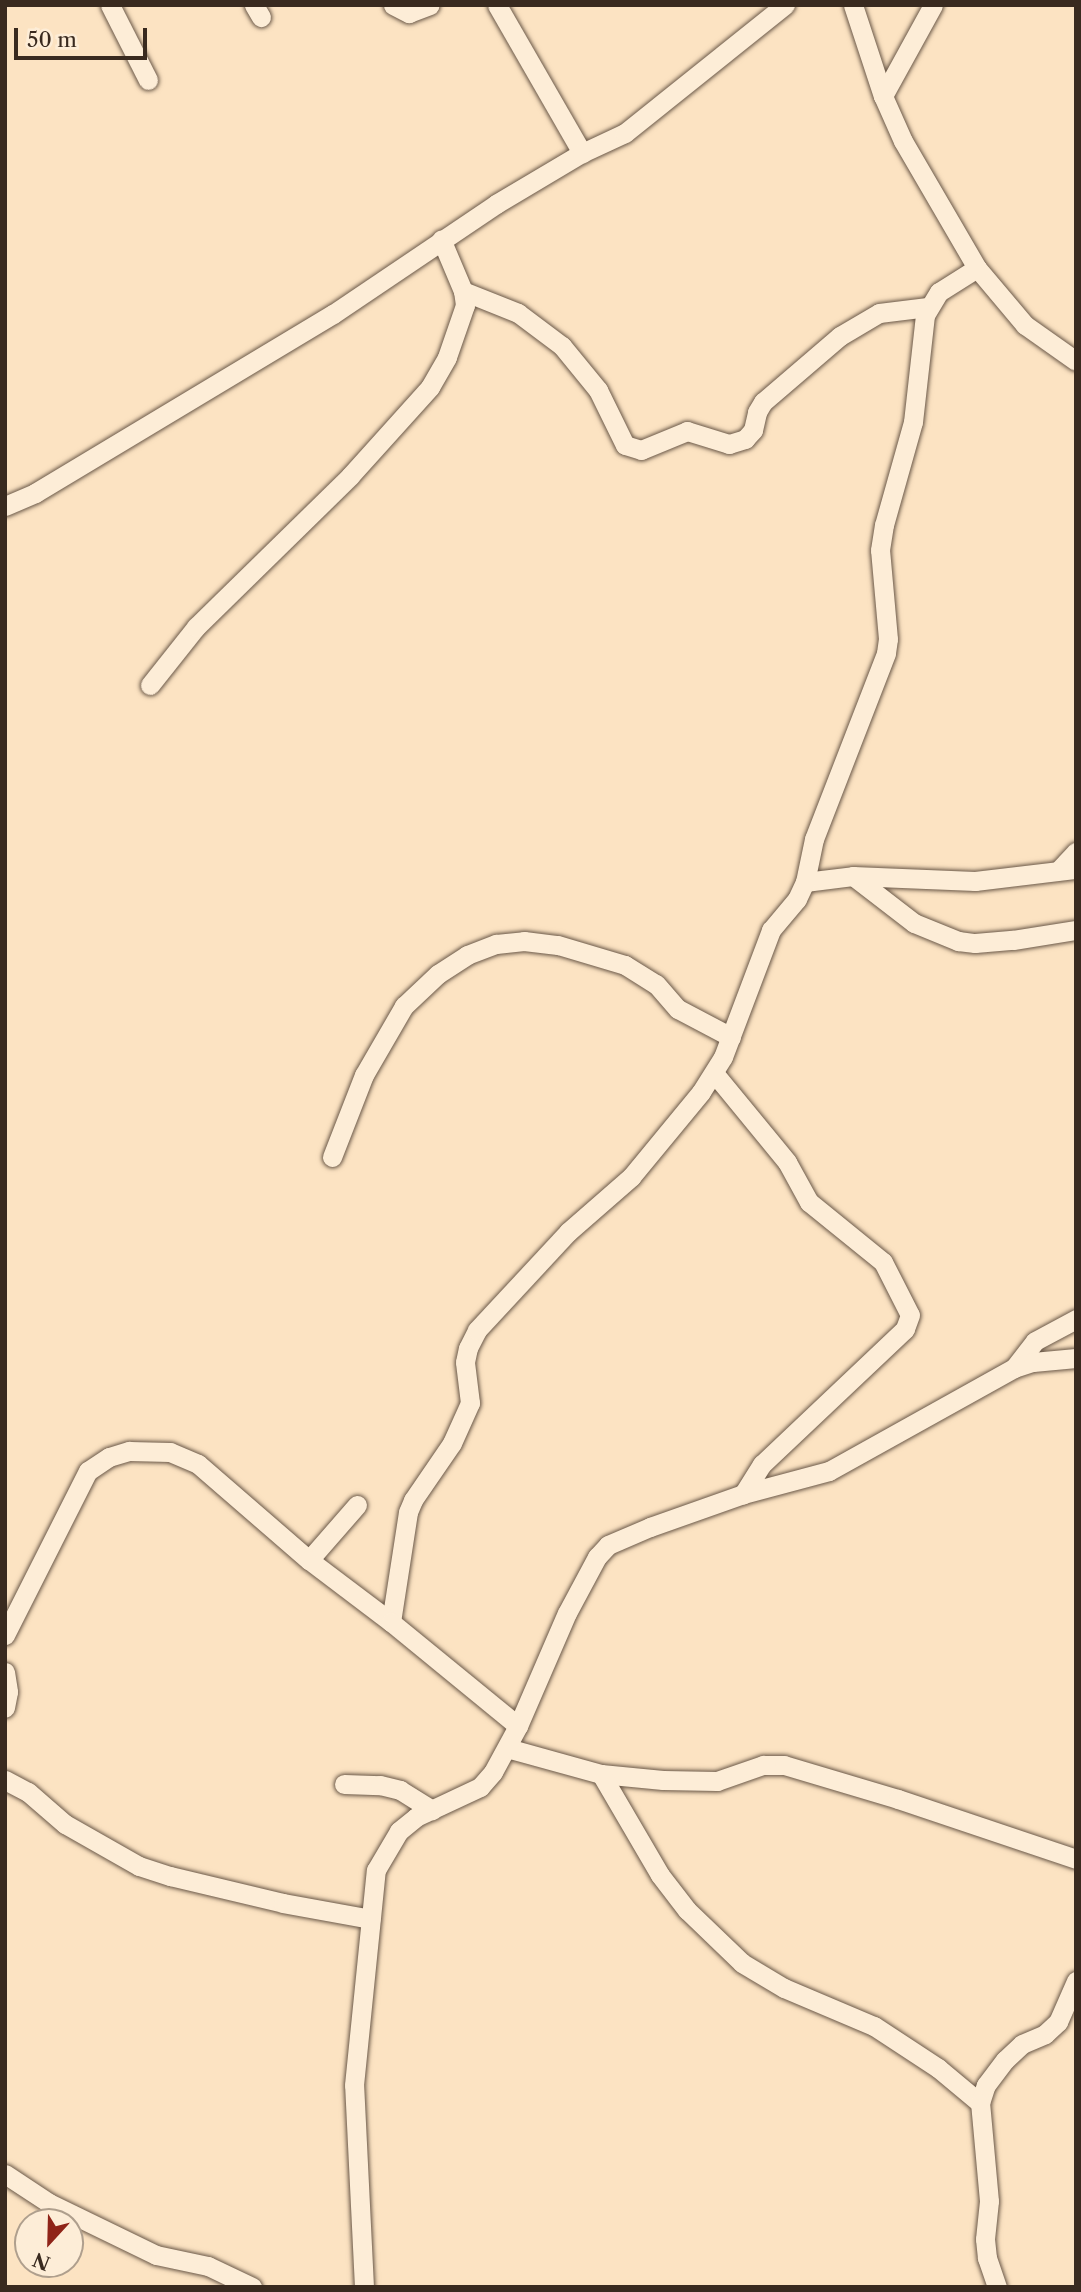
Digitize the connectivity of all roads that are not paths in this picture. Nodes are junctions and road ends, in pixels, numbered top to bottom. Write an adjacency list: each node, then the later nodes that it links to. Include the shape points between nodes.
1 (110, 5): 8 (street)
2 (393, 5): 3 (street, via 409,13)
3 (430, 5)
4 (497, 5): 10 (street)
5 (785, 5): 10 (street, via 643,121)
6 (853, 5): 9 (street)
7 (933, 5): 9 (street)
8 (148, 80)
9 (883, 96): 12 (street, via 903,141)
10 (582, 153): 11 (street)
11 (441, 239): 13 (street); 16 (street, via 333,314 35,493)
12 (977, 268): 14 (street, via 939,292); 15 (street, via 1025,326)
13 (463, 291): 14 (street, via 518,313 562,346 598,390 625,444 641,450 687,431 729,444 745,439 763,402 840,335 879,313); 17 (street, via 459,328 430,387 350,476 196,627)
14 (928, 307): 21 (street, via 915,414 880,550 886,653 814,839)
15 (1076, 361)
16 (5, 506)
17 (150, 685)
18 (1076, 852): 19 (street)
19 (1067, 869): 20 (street, via 975,881)
20 (853, 876): 21 (street); 22 (street, via 914,923 958,941 1013,940)
21 (805, 882): 23 (street, via 771,929)
22 (1076, 930)
23 (731, 1037): 24 (street); 25 (street, via 678,1009 656,984 625,965 558,945 496,944 467,955 404,1006 364,1075)
24 (714, 1073): 29 (street, via 787,1162 810,1202 883,1262 910,1315 905,1329 762,1464); 32 (street, via 631,1177 561,1240 477,1330 465,1362 470,1403 452,1443 408,1513)
25 (332, 1157)
26 (1076, 1319): 28 (street, via 1035,1341)
27 (1076, 1358): 28 (street)
28 (1014, 1368): 29 (street, via 838,1467)
29 (743, 1494): 36 (street, via 608,1545 567,1613)
30 (357, 1505): 31 (street)
31 (309, 1560): 32 (street); 33 (street, via 198,1464 170,1452 129,1451 88,1471)
32 (391, 1622): 36 (street)
33 (5, 1634)
34 (5, 1672): 35 (street)
35 (5, 1708)
36 (518, 1726): 37 (street)
37 (507, 1748): 38 (street); 41 (street, via 480,1787)
38 (601, 1774): 42 (street, via 717,1781 763,1765 784,1765); 45 (street, via 660,1875 687,1910 742,1964 784,1988 874,2026 938,2068)
39 (5, 1780): 43 (street, via 65,1824 139,1866 283,1903)
40 (344, 1784): 41 (street, via 400,1790)
41 (432, 1810): 43 (street, via 399,1831 384,1853 376,1870)
42 (1076, 1858)
43 (371, 1919): 48 (street, via 354,2085)
44 (1076, 1981): 45 (street, via 1058,2022 1005,2060 986,2085)
45 (980, 2103): 49 (street, via 989,2200 985,2239)
46 (5, 2174): 47 (street, via 49,2203 156,2255 208,2266)
47 (252, 2287)
48 (363, 2287)
49 (997, 2287)

